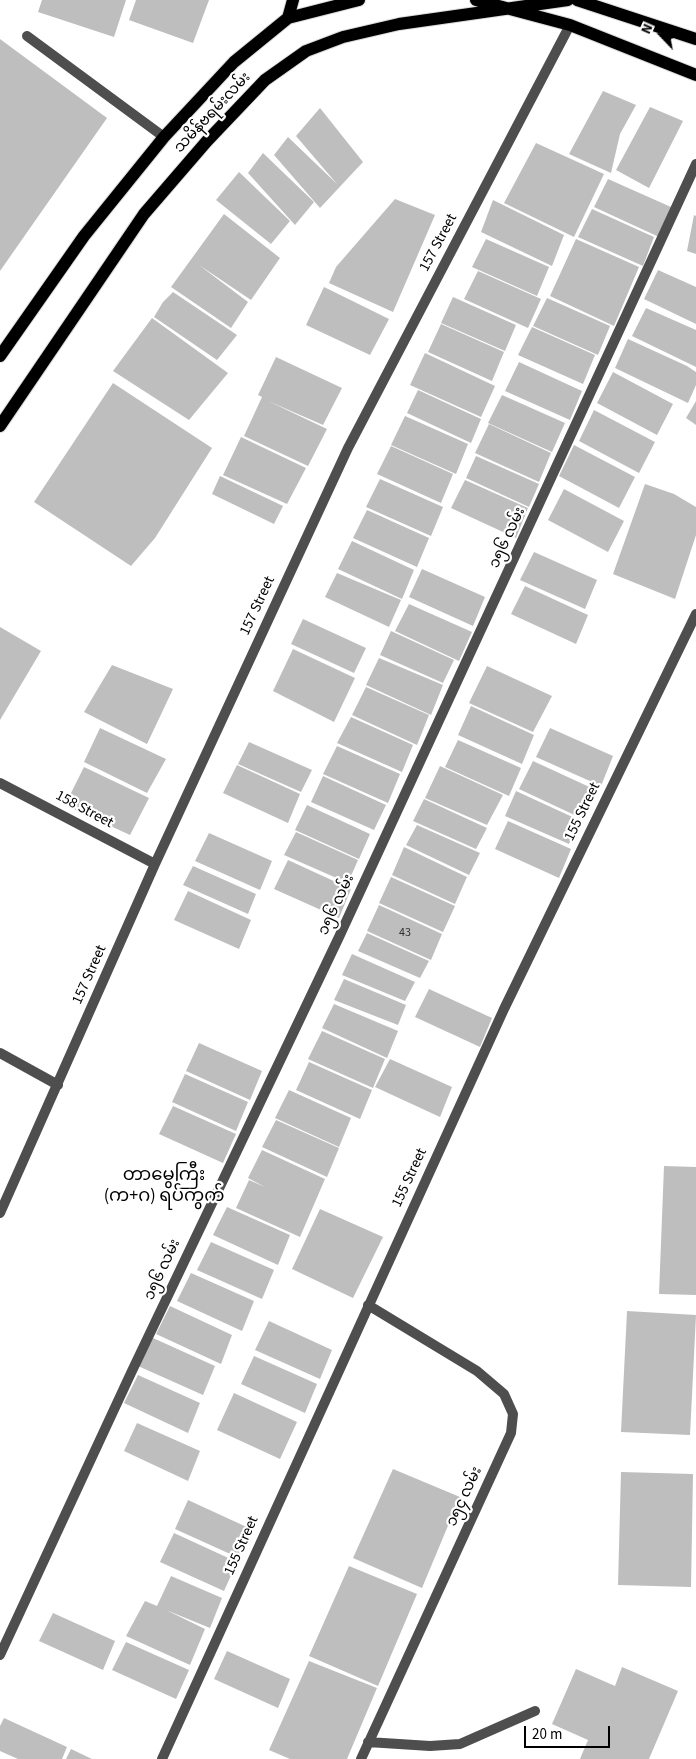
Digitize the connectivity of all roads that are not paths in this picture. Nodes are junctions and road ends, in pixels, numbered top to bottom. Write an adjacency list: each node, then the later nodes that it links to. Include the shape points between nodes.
1 (292, 0): 7 (main road)
2 (359, 0): 7 (main road, သမိန်ဗရမ်းလမ်း)
3 (476, 0): 6 (main road)
4 (568, 0): 6 (main road, သမိန်ဗရမ်းလမ်း)
5 (577, 0): 10 (main road)
6 (502, 9): 8 (main road); 15 (main road, သမိန်ဗရမ်းလမ်း, via 399,24 343,37 306,51 265,80 144,214)
7 (288, 18): 12 (main road, သမိန်ဗရမ်းလမ်း, via 234,62)
8 (570, 26): 11 (main road); 18 (street, 157 Street, via 348,448)
9 (27, 36): 12 (street)
10 (696, 39)
11 (696, 75)
12 (164, 138): 14 (main road, သမိန်ဗရမ်းလမ်း, via 84,236)
13 (696, 164): 23 (street, ၁၅၆ လမ်း, via 347,919)
14 (0, 356)
15 (0, 426)
16 (696, 614): 22 (street, 155 Street, via 508,1000)
17 (0, 783): 18 (street, 158 Street)
18 (155, 864): 20 (street, 157 Street)
19 (0, 1053): 20 (street)
20 (58, 1085): 21 (street, 157 Street)
21 (0, 1213)
22 (368, 1305): 25 (street, ၁၅၄ လမ်း, via 477,1371 504,1394 513,1414 511,1433); 26 (street, 155 Street)
23 (0, 1655)
24 (535, 1711): 25 (street, via 460,1744 430,1746)
25 (368, 1742): 27 (street, ၁၅၄ လမ်း)
26 (162, 1759)
27 (360, 1759)

